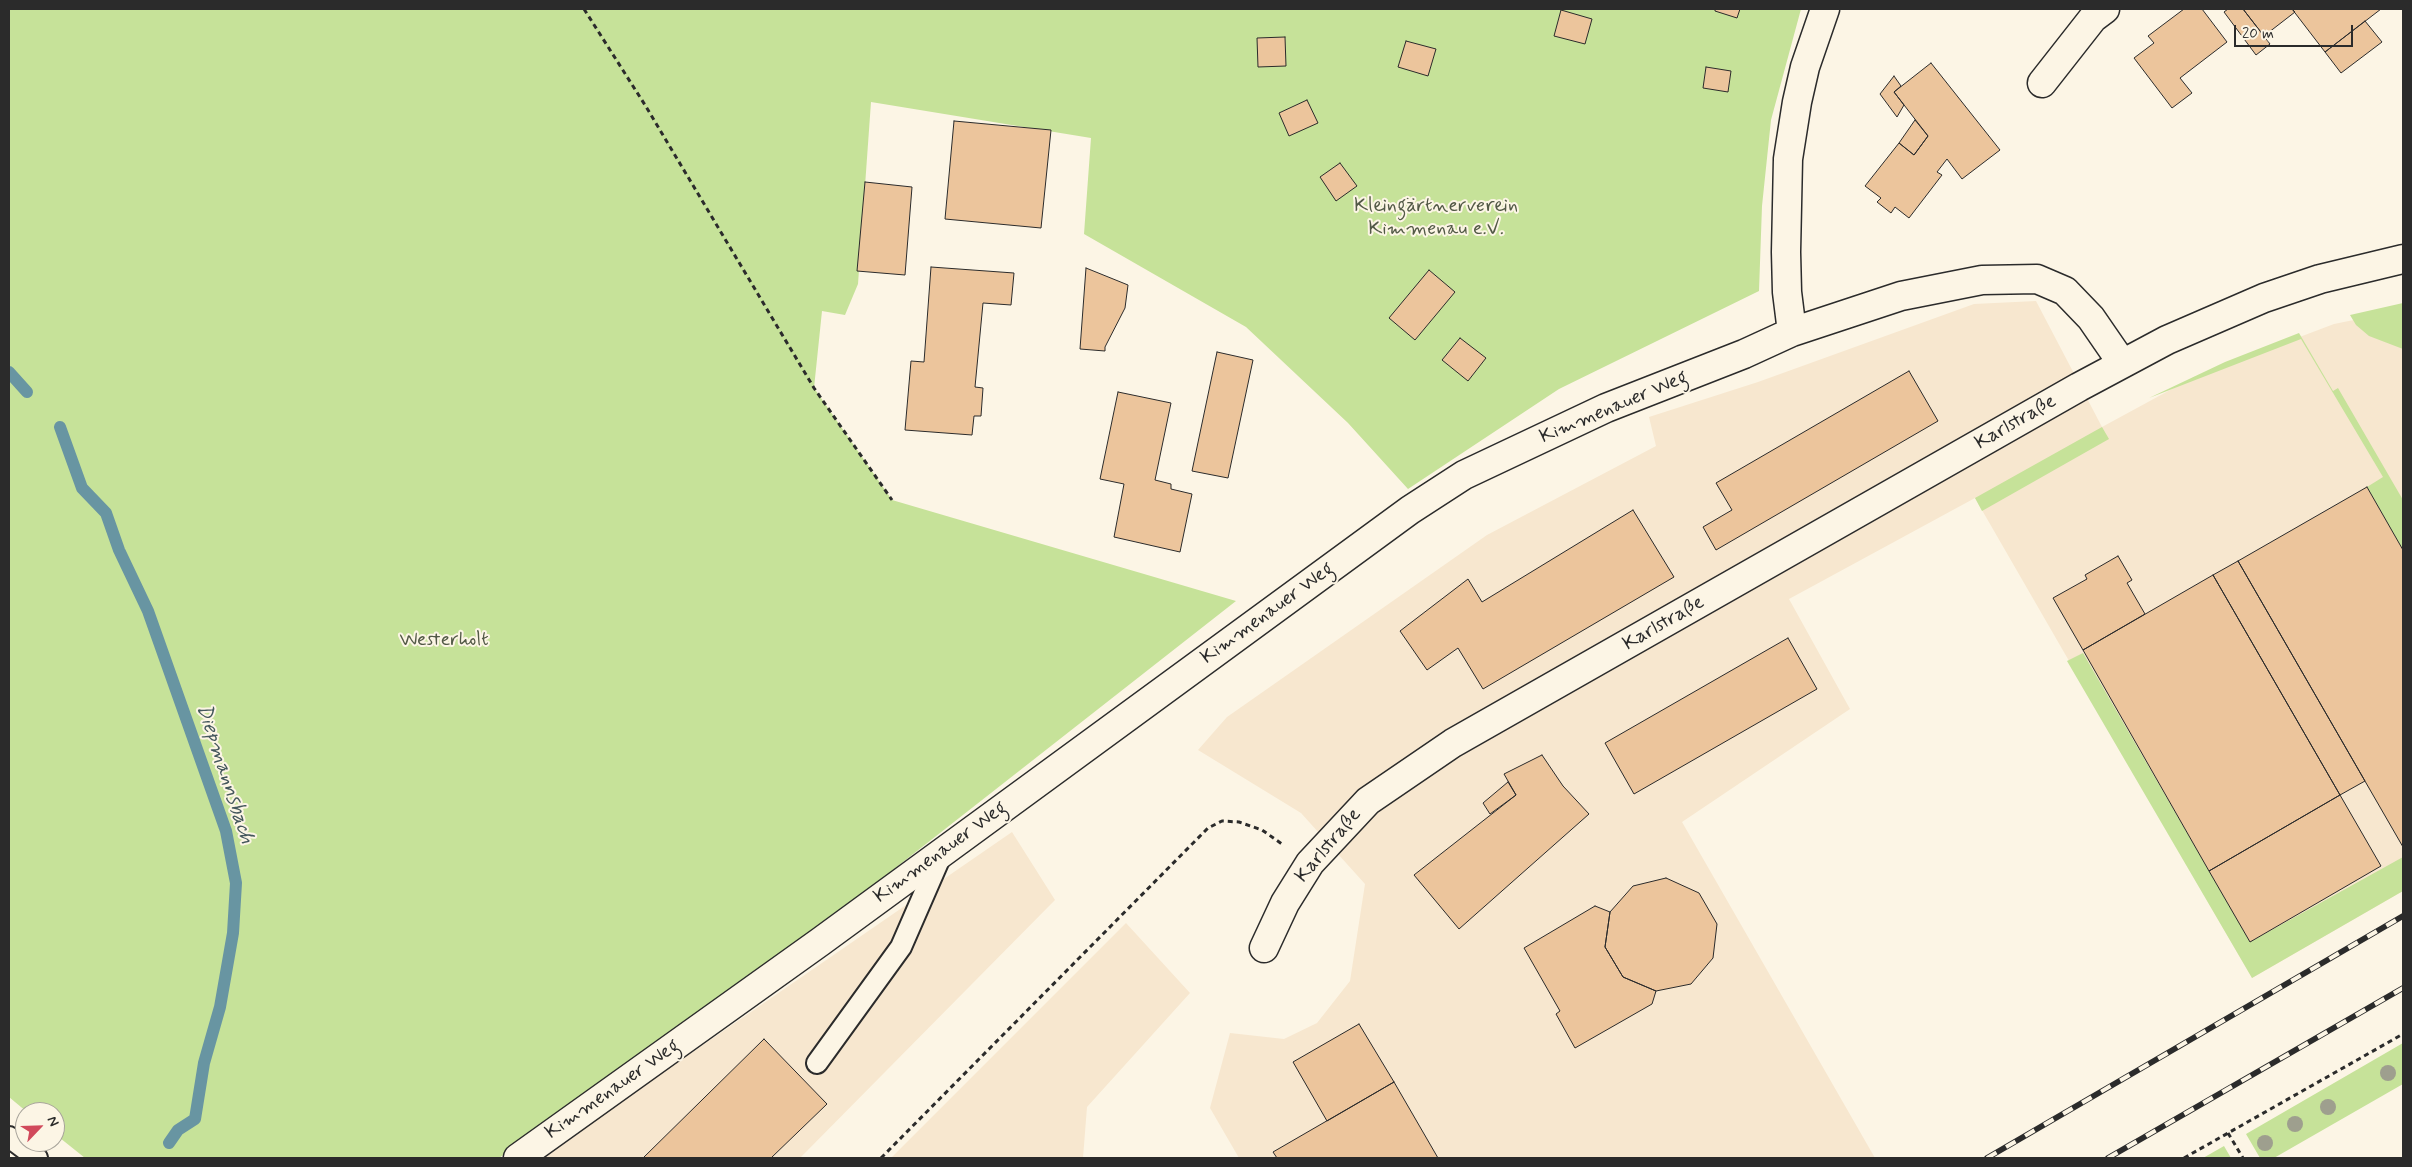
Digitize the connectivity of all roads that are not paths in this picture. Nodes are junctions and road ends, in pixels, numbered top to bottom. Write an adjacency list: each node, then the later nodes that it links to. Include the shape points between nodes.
1 (1825, 9): 5 (street, via 1805,67 1788,159 1786,260)
2 (2105, 9): 3 (street, via 2093,18)
3 (2042, 83)
4 (2403, 259): 6 (street, Karlstraße, via 2320,279 2264,298 2208,320)
5 (1792, 332): 6 (street, via 1901,296 1982,280 2037,279 2052,283 2073,298 2091,318); 7 (street, Kimmenauer Weg, via 1606,408 1464,475 1410,510)
6 (2122, 364): 8 (street, Karlstraße, via 1453,743 1368,801 1310,863 1285,903)
7 (943, 852): 9 (lane, via 901,947); 12 (street, Kimmenauer Weg)
8 (1264, 948)
9 (817, 1062)
10 (9, 1137): 11 (lane)
11 (37, 1158)
12 (518, 1158)

